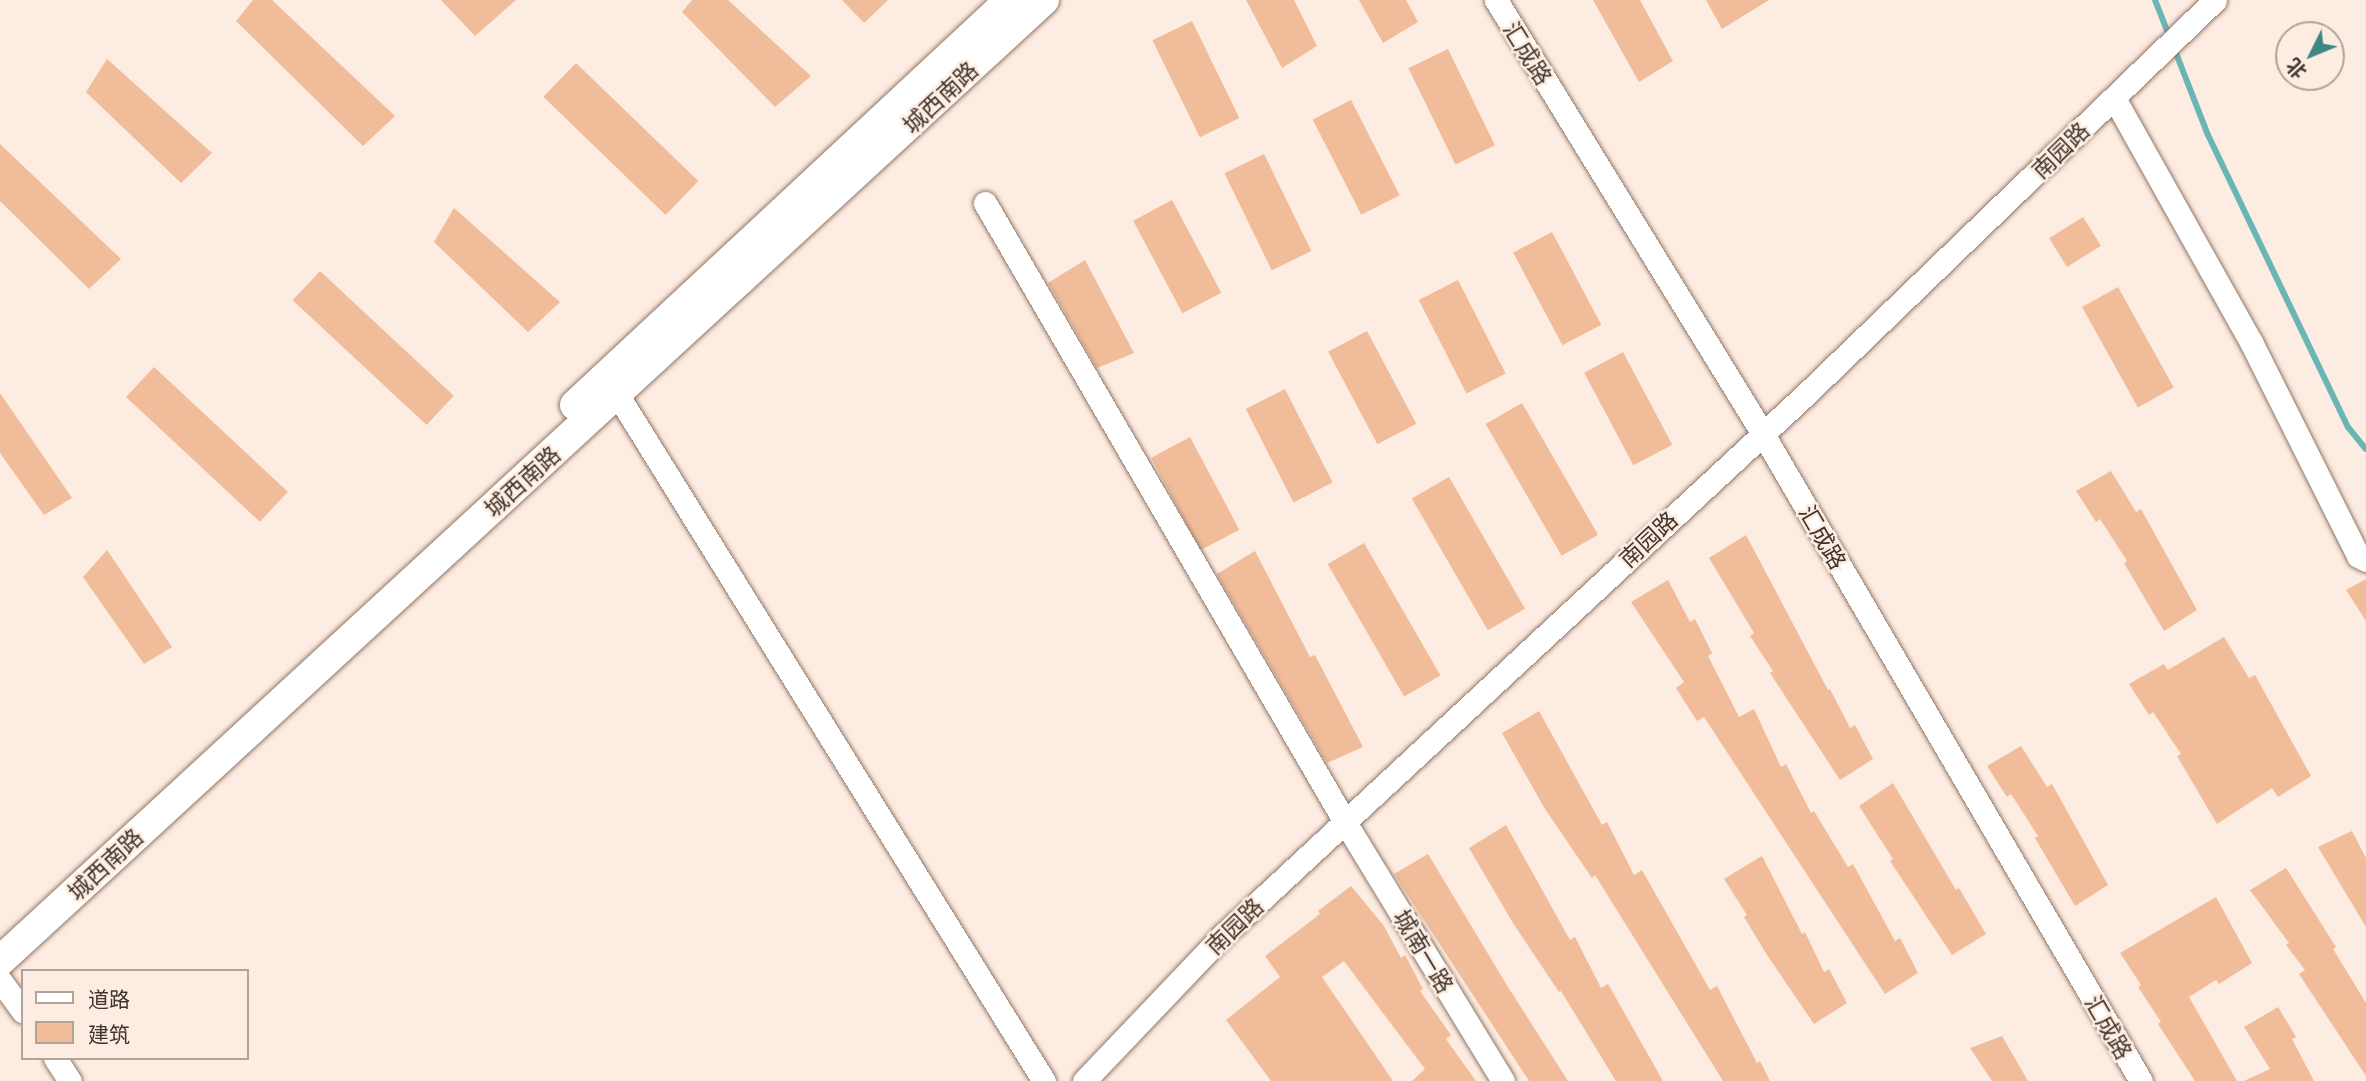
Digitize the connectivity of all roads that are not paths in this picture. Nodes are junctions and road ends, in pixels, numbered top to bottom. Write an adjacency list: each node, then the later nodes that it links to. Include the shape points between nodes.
1 (1010, 0): 11 (main road, 城西南路)
2 (1044, 0): 7 (main road, 城西南路)
3 (1496, 0): 8 (street, 汇成路)
4 (2215, 0): 5 (street, 南园路)
5 (2121, 91): 8 (street, 南园路); 9 (street, via 2358,556)
6 (985, 203): 10 (street, 城南一路)
7 (617, 394): 12 (main road, 城西南路); 17 (street)
8 (1763, 434): 10 (street, 南园路); 20 (street, 汇成路)
9 (2366, 559)
10 (1345, 822): 18 (street, 南园路, via 1222,936); 19 (street, 城南一路)
11 (0, 933)
12 (0, 961)
13 (0, 980): 14 (street)
14 (21, 1010)
15 (56, 1060): 16 (street)
16 (70, 1081)
17 (1044, 1081)
18 (1084, 1081)
19 (1503, 1081)
20 (2141, 1081)

